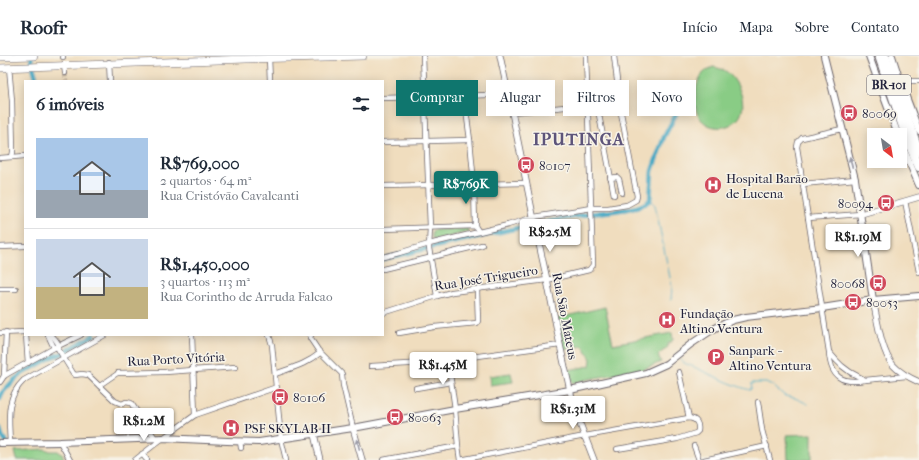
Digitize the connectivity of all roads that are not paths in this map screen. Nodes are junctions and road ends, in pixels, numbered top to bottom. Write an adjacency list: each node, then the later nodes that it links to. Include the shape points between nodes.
1 (22, 56): 2 (main road); 12 (main road)
2 (34, 56)
3 (363, 56): 14 (main road)
4 (423, 56): 22 (street)
5 (500, 56): 23 (street, Rua São Mateus)
6 (586, 56): 24 (street)
7 (614, 56): 60 (street, via 621,113 637,198 627,205)
8 (824, 56): 36 (main road)
9 (879, 56): 29 (highway, BR-101)
10 (886, 56): 29 (highway, BR-101)
11 (892, 56): 26 (main road)
12 (0, 57)
13 (870, 57): 37 (main road)
14 (269, 58): 15 (main road); 21 (street)
15 (109, 63): 16 (main road); 20 (street)
16 (64, 64): 17 (main road); 19 (street)
17 (9, 67): 18 (main road); 44 (street)
18 (0, 68)
19 (65, 73)
20 (110, 80)
21 (270, 80)
22 (424, 80)
23 (505, 80)
24 (587, 80)
25 (919, 80): 26 (street)
26 (900, 81): 35 (main road)
27 (384, 98): 28 (street)
28 (396, 98)
29 (902, 113): 42 (highway, BR-101); 47 (highway, BR-101, via 907,139)
30 (425, 116): 40 (street)
31 (467, 116): 39 (street)
32 (513, 116): 50 (street, Rua São Mateus)
33 (588, 116): 60 (street)
34 (599, 116): 48 (street)
35 (917, 119): 38 (main road)
36 (842, 128): 49 (main road, one-way to 36); 52 (street, via 805,137 798,142)
37 (895, 128)
38 (919, 131)
39 (470, 140): 40 (street); 51 (street)
40 (426, 141): 41 (street); 53 (street)
41 (384, 142)
42 (919, 150)
43 (24, 156): 44 (street)
44 (12, 157): 46 (street)
45 (907, 157): 54 (main road)
46 (0, 158)
47 (919, 167)
48 (610, 178): 56 (street, via 619,179); 57 (street)
49 (855, 179): 52 (street); 61 (main road)
50 (526, 183): 51 (street); 63 (street, Rua São Mateus)
51 (474, 184): 53 (street); 64 (street)
52 (802, 184): 62 (street)
53 (428, 185): 55 (street); 65 (street)
54 (919, 185)
55 (384, 186)
56 (622, 193)
57 (614, 195)
58 (919, 197): 59 (street)
59 (905, 201): 61 (street); 75 (street)
60 (592, 210): 63 (street); 76 (street, Rua José Trigueiro, via 592,268)
61 (861, 214): 62 (street); 82 (main road)
62 (808, 218): 83 (street)
63 (534, 220): 67 (street); 76 (street, Rua São Mateus)
64 (475, 226): 65 (street); 67 (street)
65 (430, 227): 66 (street); 70 (street)
66 (384, 229)
67 (479, 232): 70 (street)
68 (482, 245): 72 (street)
69 (24, 246): 71 (street)
70 (429, 246): 72 (street); 73 (street)
71 (0, 247)
72 (430, 256): 74 (street); 80 (street)
73 (384, 257)
74 (384, 269)
75 (919, 272)
76 (547, 280): 79 (street, Rua José Trigueiro); 96 (street, Rua São Mateus)
77 (0, 289): 78 (street)
78 (16, 289)
79 (477, 290): 80 (street, Rua José Trigueiro); 88 (street, via 477,323)
80 (437, 296): 84 (street, Rua José Trigueiro)
81 (919, 296): 82 (main road)
82 (873, 300): 83 (main road); 110 (street, via 885,351 893,365)
83 (822, 308): 98 (street); 118 (main road, via 733,320 712,330 657,369)
84 (384, 313)
85 (6, 332): 86 (street); 87 (street); 109 (street)
86 (24, 332)
87 (0, 333)
88 (399, 333)
89 (26, 336): 102 (street)
90 (51, 336): 97 (street, via 55,338)
91 (79, 336): 97 (street)
92 (103, 336): 100 (street)
93 (192, 336): 105 (street)
94 (269, 336): 108 (street)
95 (310, 336): 99 (street)
96 (560, 345): 101 (street); 118 (street, Rua São Mateus)
97 (57, 347): 100 (street); 102 (street)
98 (829, 352): 111 (street, via 842,366); 111 (street, via 831,365 841,379 851,382)
99 (320, 353): 108 (street, via 304,363); 123 (street, via 342,374)
100 (64, 358): 115 (street, via 75,375 88,375); 131 (street, via 24,380 18,386 9,404)
101 (448, 360): 103 (street); 113 (street)
102 (28, 363): 109 (street)
103 (371, 366)
104 (236, 367): 105 (street, Rua Porto Vitória)
105 (193, 370): 107 (street, Rua Porto Vitória); 121 (street)
106 (679, 372): 122 (street)
107 (118, 374): 115 (street)
108 (275, 374): 116 (street)
109 (4, 376): 112 (street)
110 (907, 376): 111 (street); 114 (street)
111 (865, 380)
112 (0, 382)
113 (451, 382): 117 (street); 120 (street)
114 (919, 382)
115 (100, 386): 126 (street, via 115,401 122,404 130,403)
116 (277, 387): 121 (street); 128 (street)
117 (416, 388)
118 (570, 390): 120 (main road); 125 (street, Rua São Mateus)
119 (758, 402): 134 (street)
120 (455, 409): 123 (main road); 132 (street)
121 (195, 415): 127 (street)
122 (689, 418): 125 (street); 135 (street, via 698,422 699,429 696,433 677,439)
123 (353, 428): 124 (main road); 143 (street, one-way to 123)
124 (314, 434): 128 (main road); 142 (street)
125 (585, 436): 145 (street); 146 (street, Rua São Mateus)
126 (155, 438): 127 (main road); 129 (main road)
127 (163, 438): 128 (main road, via 240,445); 136 (street)
128 (281, 439): 141 (street)
129 (60, 442): 131 (main road); 138 (street)
130 (0, 443): 131 (main road)
131 (9, 443)
132 (458, 446): 137 (street); 145 (street)
133 (694, 446): 147 (street)
134 (767, 446): 148 (street); 149 (street)
135 (617, 449)
136 (142, 454): 139 (street); 140 (street)
137 (406, 458): 144 (street)
138 (70, 460)
139 (135, 460)
140 (147, 460)
141 (286, 460)
142 (320, 460)
143 (362, 460)
144 (383, 460)
145 (460, 460)
146 (594, 460)
147 (699, 460)
148 (704, 460)
149 (770, 460)

